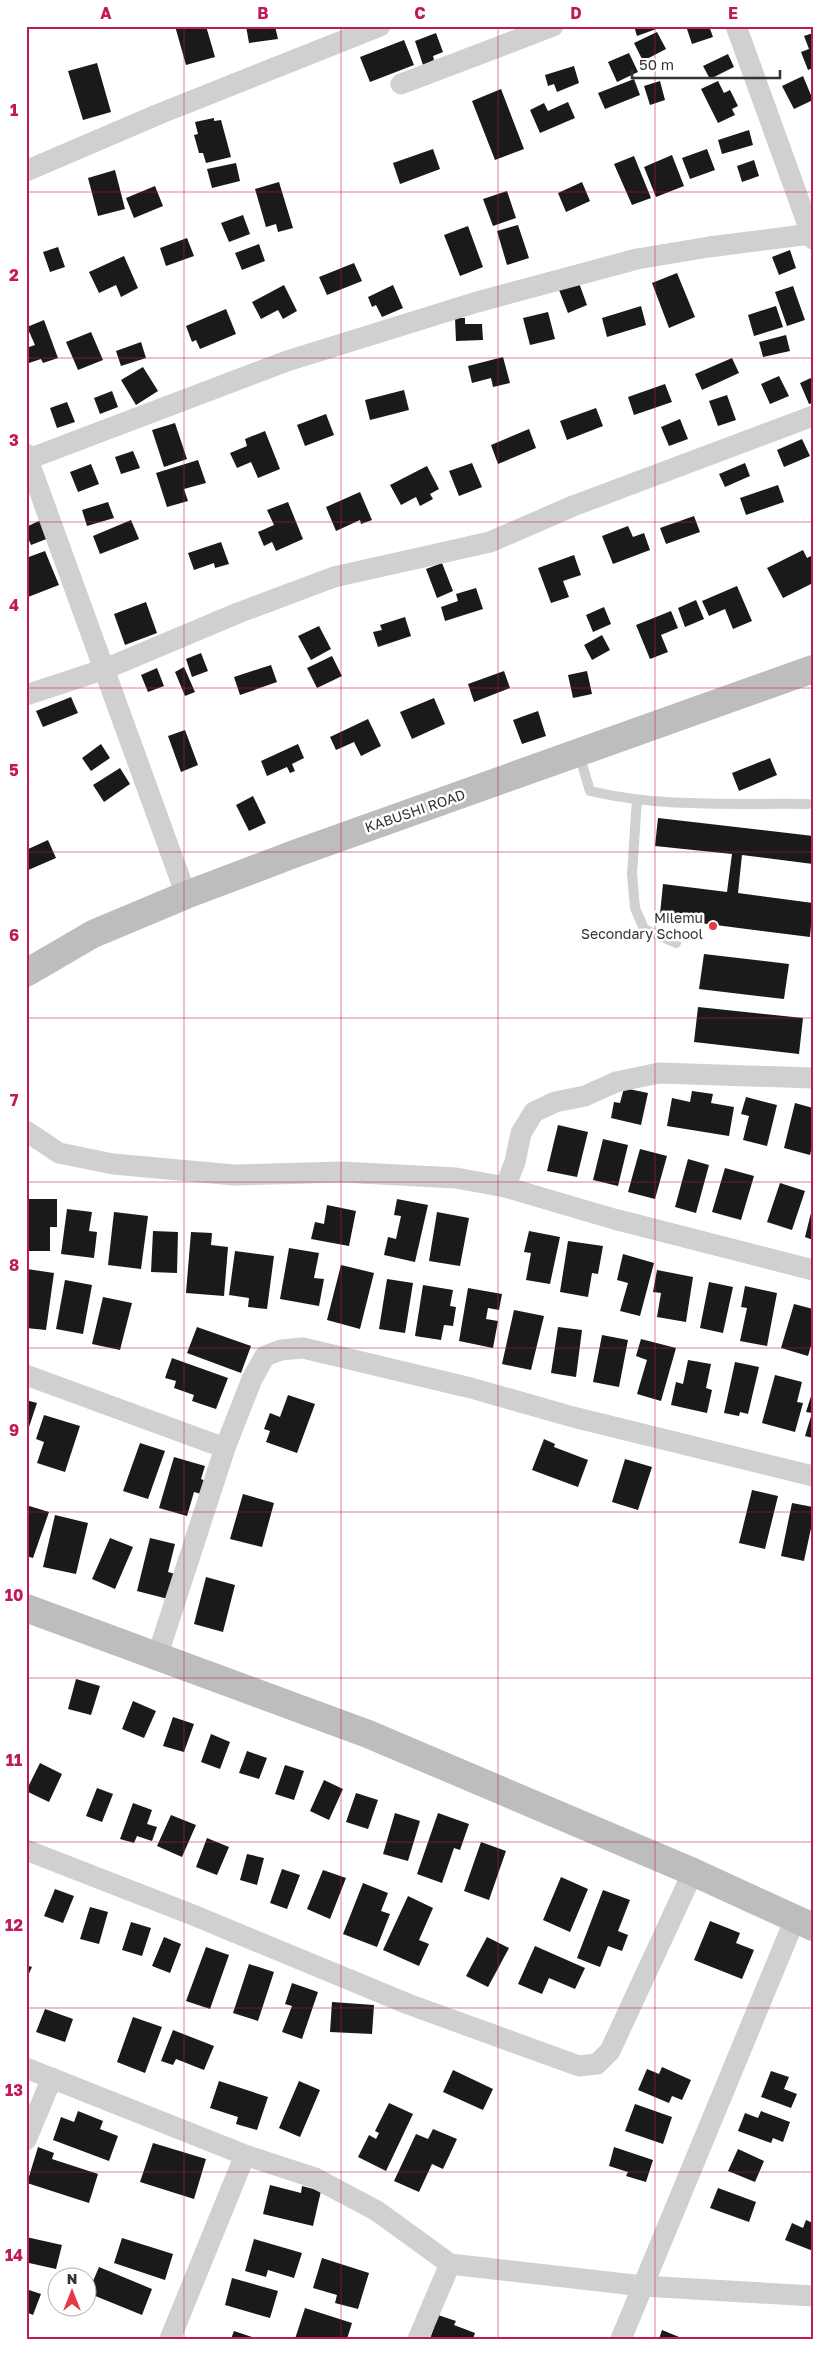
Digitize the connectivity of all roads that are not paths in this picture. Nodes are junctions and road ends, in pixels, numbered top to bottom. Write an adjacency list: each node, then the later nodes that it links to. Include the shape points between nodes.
1 (380, 26): 5 (street)
2 (553, 26): 4 (street)
3 (736, 26): 6 (street)
4 (401, 84)
5 (26, 171)
6 (806, 206): 7 (street)
7 (812, 236): 9 (street, via 709,246 637,259 477,302 286,361)
8 (813, 416): 10 (street, via 573,506 490,542 334,577)
9 (27, 458): 10 (street)
10 (105, 669): 12 (street); 16 (street)
11 (813, 669): 13 (main road, KABUSHI ROAD)
12 (26, 695)
13 (578, 753): 14 (lane, via 590,790); 16 (main road, KABUSHI ROAD)
14 (637, 799): 15 (lane); 17 (lane, via 632,874 635,908 644,929)
15 (808, 804)
16 (186, 895): 18 (main road, KABUSHI ROAD, via 94,934)
17 (676, 943)
18 (26, 972)
19 (813, 1078): 21 (street, via 658,1073 616,1082 585,1096 556,1102 534,1112 521,1133)
20 (26, 1131): 21 (street, via 58,1153 113,1164 234,1175 342,1172 456,1178)
21 (505, 1187): 22 (street, via 614,1219)
22 (813, 1270)
23 (26, 1375): 24 (street)
24 (225, 1448): 25 (street, via 252,1378 265,1356 281,1350 303,1348); 27 (street)
25 (813, 1476)
26 (26, 1608): 27 (main road)
27 (157, 1657): 29 (main road, via 368,1734)
28 (26, 1850): 29 (street, via 408,2004 579,2066 597,2064 610,2051)
29 (693, 1872): 30 (main road)
30 (804, 1923): 36 (street)
31 (26, 2068): 32 (street)
32 (52, 2078): 33 (street); 34 (street)
33 (26, 2140)
34 (245, 2155): 35 (street, via 315,2178 369,2207); 38 (street)
35 (450, 2264): 36 (street); 39 (street)
36 (643, 2286): 37 (street); 40 (street)
37 (813, 2296)
38 (170, 2339)
39 (418, 2339)
40 (621, 2339)

